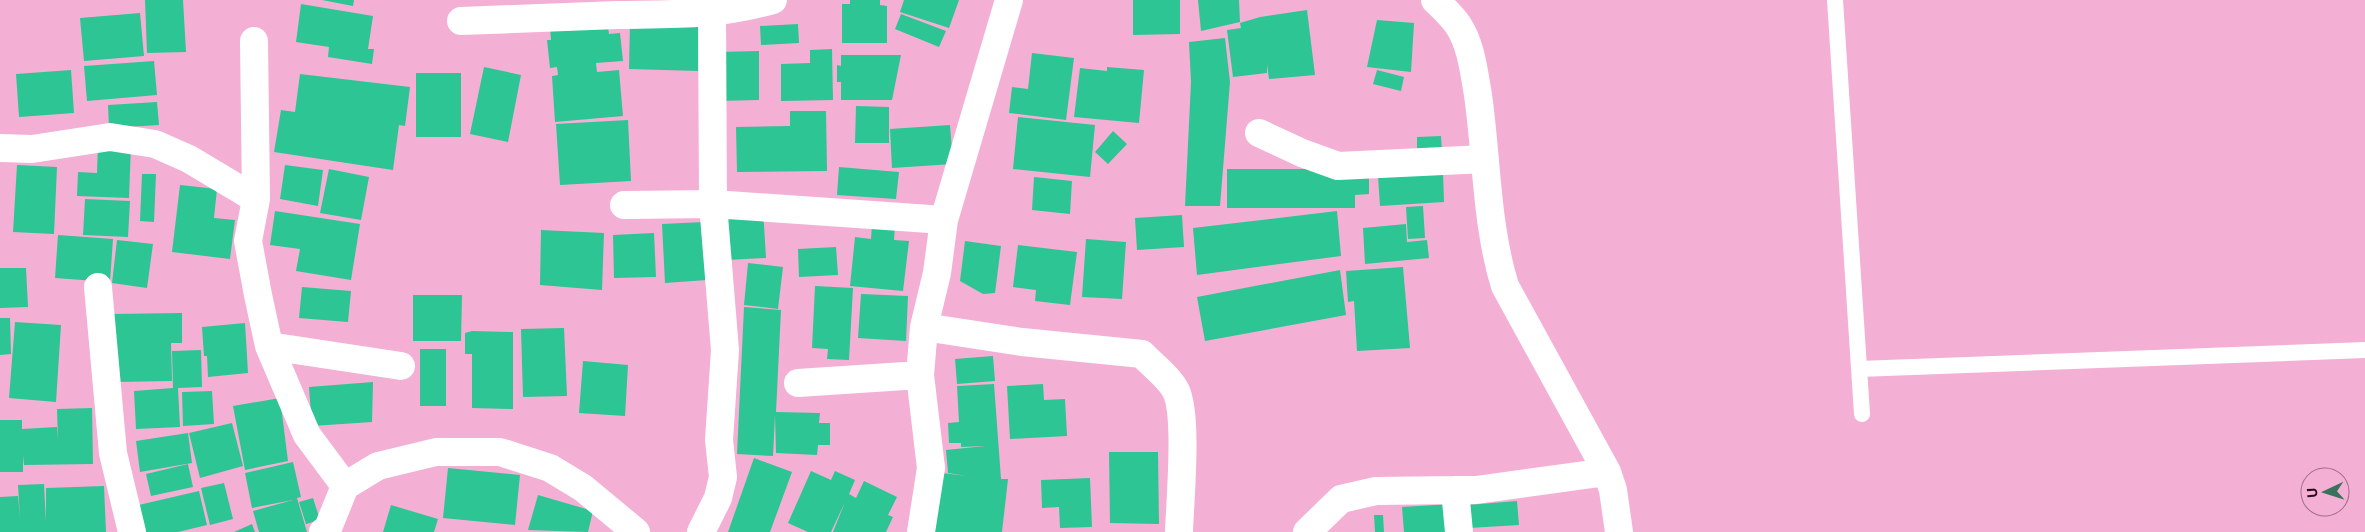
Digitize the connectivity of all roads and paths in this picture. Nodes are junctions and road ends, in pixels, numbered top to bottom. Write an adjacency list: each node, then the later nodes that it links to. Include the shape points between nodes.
1 (772, 0): 5 (street, via 739,10)
2 (1009, 0): 14 (street)
3 (1435, 0): 10 (street, via 1459,26 1471,57)
4 (1836, 0): 20 (lane)
5 (712, 13): 6 (street); 12 (street)
6 (460, 21)
7 (254, 41): 11 (street)
8 (1259, 133): 10 (street, via 1338,166)
9 (0, 148): 11 (street, via 32,149 110,137 155,144)
10 (1485, 159): 24 (street, via 1497,261 1505,286)
11 (256, 199): 17 (street, via 248,241)
12 (713, 204): 13 (street); 14 (street); 30 (street, via 725,350 719,440 723,477 718,498)
13 (624, 205)
14 (944, 220): 16 (street, via 937,274)
15 (98, 287): 28 (street, via 113,453)
16 (924, 326): 21 (street); 32 (street, via 1022,342 1142,354 1174,388 1180,401)
17 (269, 346): 19 (street); 25 (street, via 307,436)
18 (2365, 350): 20 (lane)
19 (401, 366)
20 (1859, 369): 23 (lane)
21 (920, 374): 22 (street); 31 (street, via 930,468)
22 (798, 383)
23 (1862, 414)
24 (1607, 472): 26 (street); 35 (street)
25 (346, 486): 27 (street); 29 (street, via 378,466 436,452 500,452 550,468 582,488)
26 (1455, 490): 33 (street, via 1376,491 1341,499); 34 (street)
27 (327, 531)
28 (132, 532)
29 (636, 532)
30 (701, 532)
31 (922, 532)
32 (1179, 532)
33 (1307, 532)
34 (1459, 532)
35 (1619, 532)

